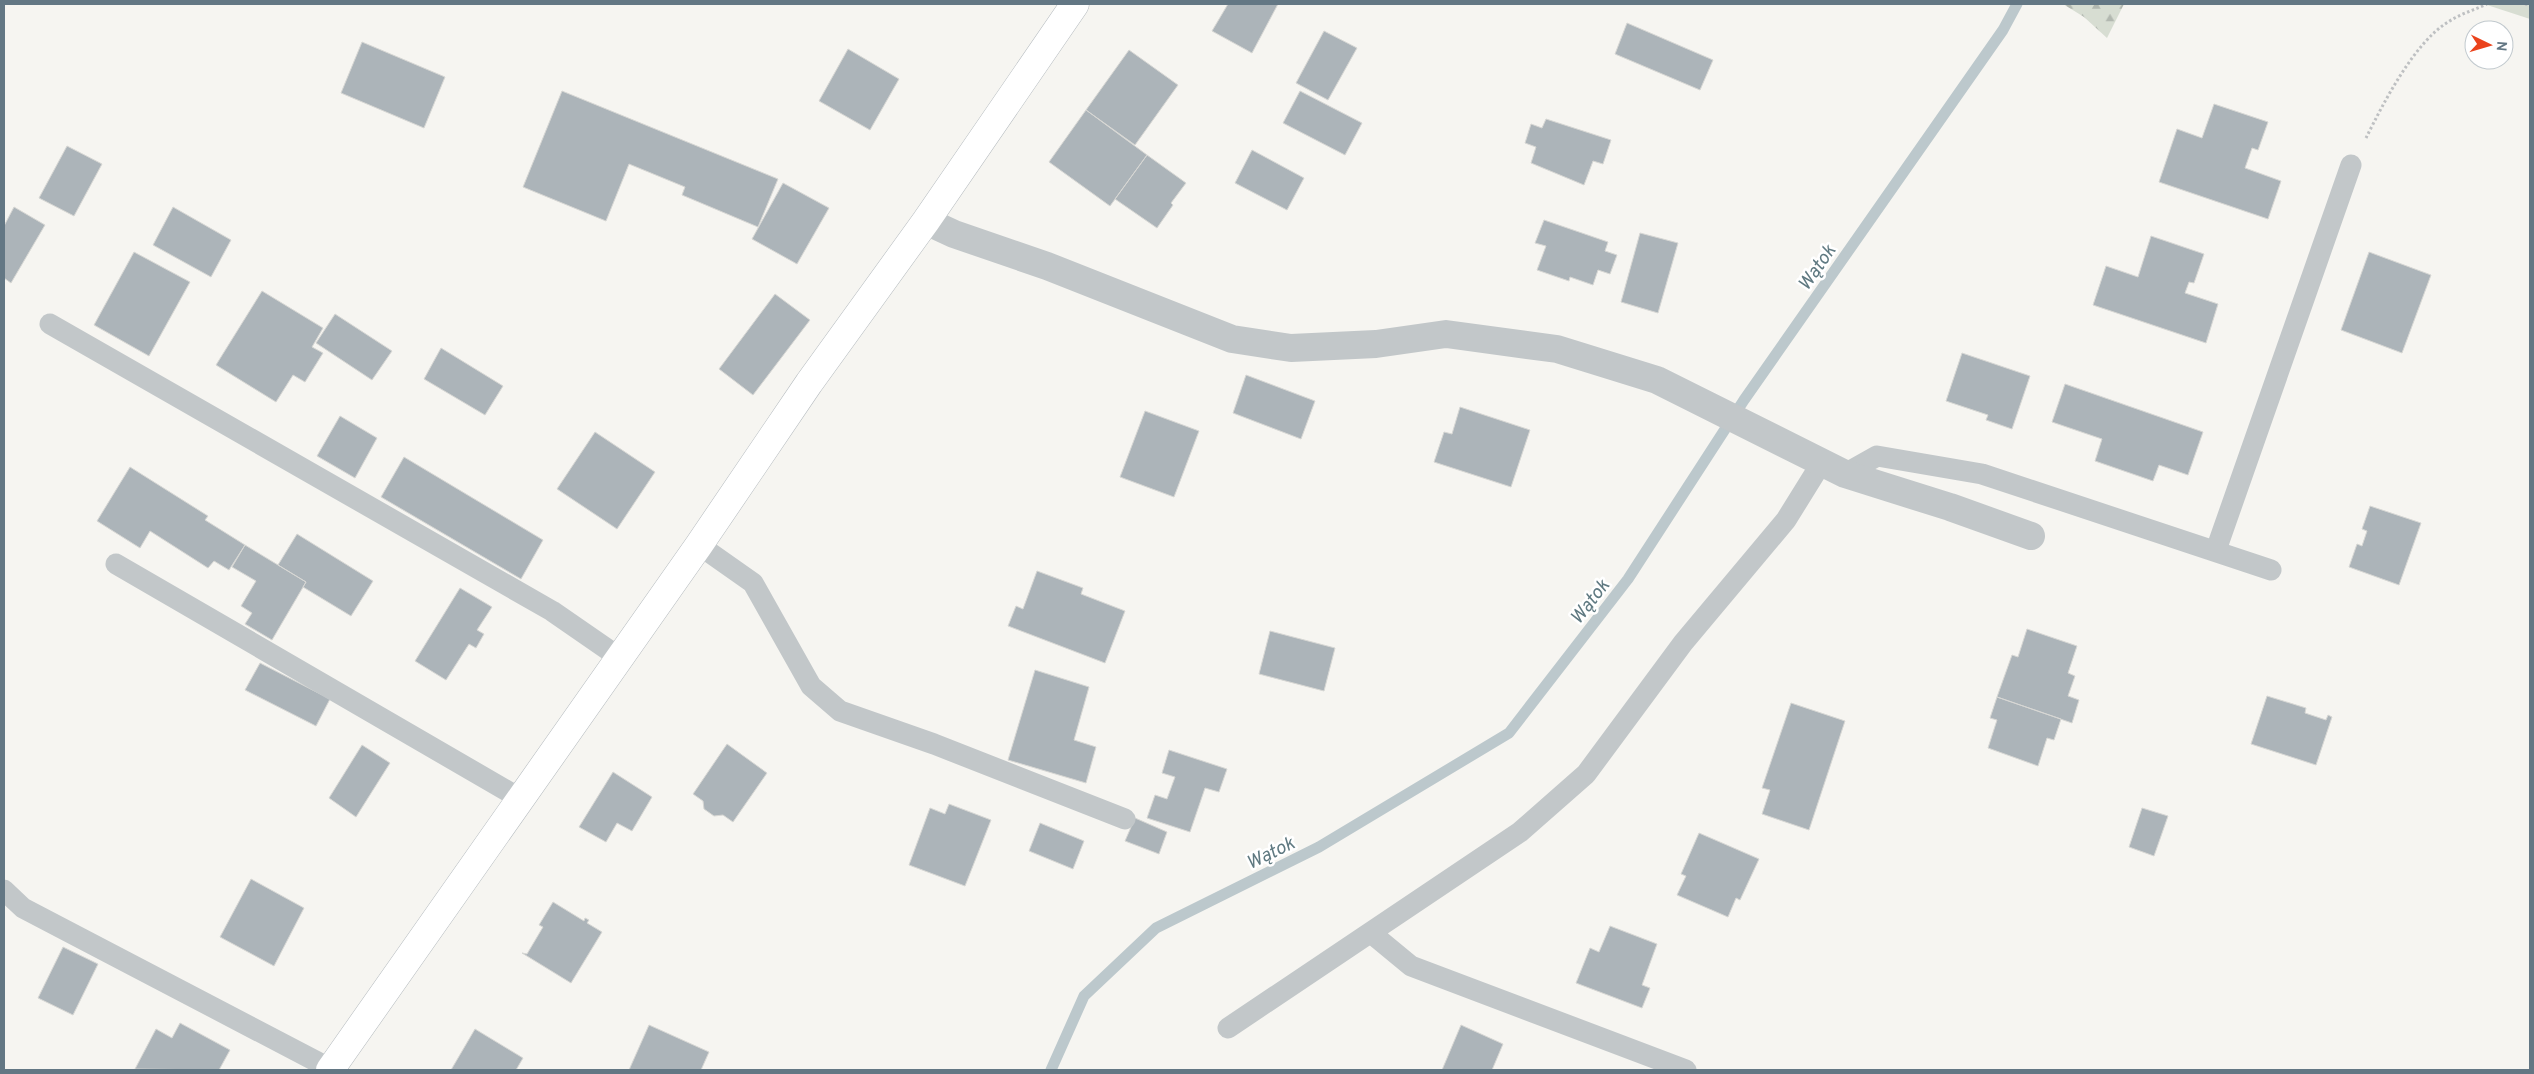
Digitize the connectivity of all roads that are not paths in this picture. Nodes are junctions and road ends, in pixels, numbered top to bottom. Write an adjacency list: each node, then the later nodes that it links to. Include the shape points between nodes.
1 (1075, 4): 3 (street)
2 (2351, 165): 8 (lane)
3 (926, 221): 5 (street, via 1232,339 1291,348 1376,344 1446,334 1557,349 1668,385); 7 (street, via 809,383)
4 (50, 324): 11 (lane, via 552,611)
5 (1833, 468): 6 (street); 8 (lane, via 1877,456 1982,474); 15 (lane, via 1683,643 1586,774 1520,832)
6 (2031, 536)
7 (699, 545): 11 (street); 13 (lane, via 753,583 811,686 840,711)
8 (2216, 550): 10 (lane)
9 (116, 564): 12 (lane)
10 (2271, 570)
11 (620, 658): 12 (street)
12 (521, 798): 17 (street)
13 (1125, 819)
14 (4, 890): 17 (lane, via 23,908)
15 (1371, 933): 16 (lane); 18 (lane, via 1411,966)
16 (1228, 1028)
17 (330, 1070)
18 (1686, 1070)

